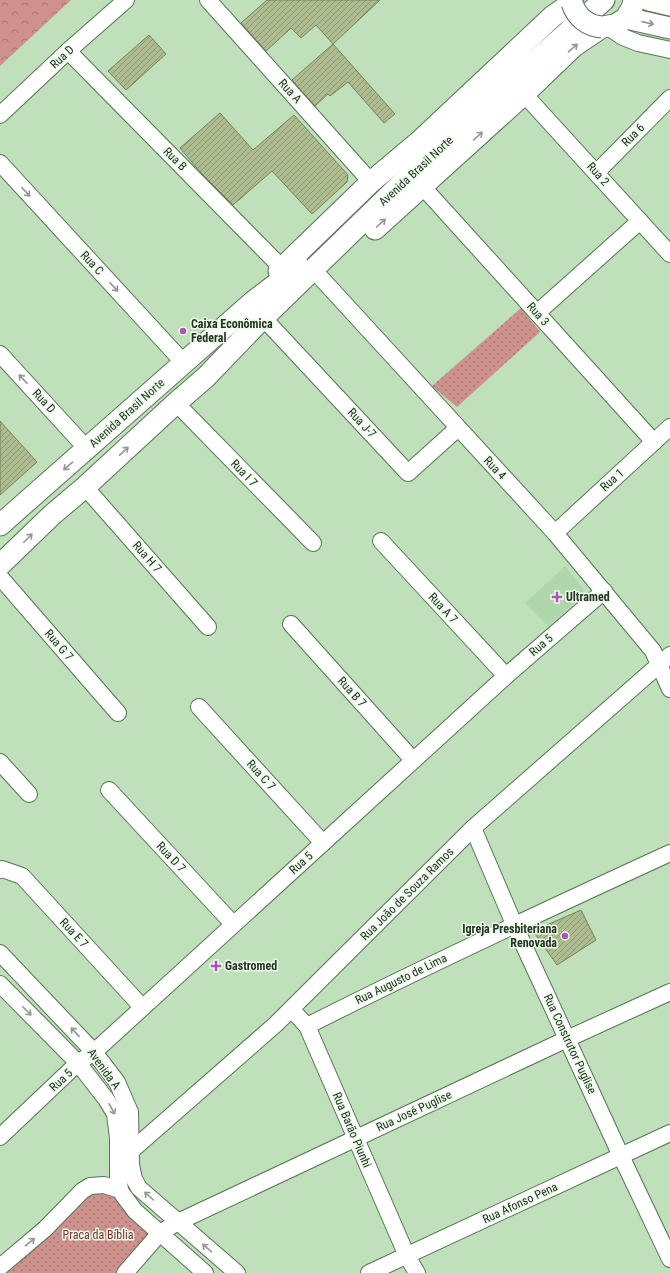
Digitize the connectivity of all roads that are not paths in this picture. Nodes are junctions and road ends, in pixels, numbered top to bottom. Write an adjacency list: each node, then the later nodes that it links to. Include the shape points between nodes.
1 (126, 0): 10 (street, Rua D)
2 (208, 0): 16 (street, Rua A)
3 (604, 0): 25 (main road, Avenida Brasil Norte, via 399,186)
4 (649, 0): 6 (main road)
5 (574, 1): 7 (main road, bridge, via 576,12 584,21 594,26); 16 (main road, Avenida Brasil Norte, via 553,16 421,140); 22 (main road, Avenida Brasil Norte, via 388,185 279,282)
6 (670, 5)
7 (618, 18): 8 (main road, one-way to 8); 9 (street, via 623,37); 11 (main road, Avenida Brasil Norte, one-way to 7, via 574,46)
8 (670, 28)
9 (670, 50)
10 (68, 51): 13 (street, Rua D); 20 (street, Rua B)
11 (524, 94): 15 (street, Rua 2); 17 (main road, Avenida Brasil Norte, one-way to 11)
12 (670, 98): 15 (street, Rua 6)
13 (0, 115)
14 (0, 163): 27 (street, Rua C, one-way to 27)
15 (597, 172): 18 (street, Rua 2)
16 (371, 182): 20 (main road, Avenida Brasil Norte)
17 (422, 186): 21 (main road, Avenida Brasil Norte, one-way to 17); 23 (street, Rua 3)
18 (640, 221): 19 (street, Rua 2); 23 (street)
19 (670, 254)
20 (282, 268): 22 (main road, Avenida Brasil Norte)
21 (321, 278): 24 (main road, Avenida Brasil Norte); 30 (street, Rua 4)
22 (254, 300): 27 (main road, Avenida Brasil Norte)
23 (537, 313): 31 (street, Rua 3)
24 (269, 324): 25 (main road, Avenida Brasil Norte); 30 (street, Rua J-7, via 408,473)
25 (234, 348): 28 (main road, Avenida Brasil Norte)
26 (0, 354): 32 (street, Rua D, one-way to 26)
27 (184, 363): 32 (main road, Avenida Brasil Norte)
28 (176, 403): 33 (main road, Avenida Brasil Norte, one-way to 28); 37 (street, Rua I 7)
29 (670, 427): 31 (street, Rua 1)
30 (458, 428): 35 (street, Rua 4)
31 (654, 442): 35 (street, Rua 1)
32 (87, 449): 34 (main road, Avenida Brasil Norte, one-way to 34)
33 (85, 487): 38 (main road, Avenida Brasil Norte, one-way to 33, via 53,514); 42 (street, Rua H 7)
34 (0, 525)
35 (555, 533): 40 (street, Rua 4)
36 (381, 540): 44 (street, Rua A 7)
37 (313, 543)
38 (0, 566)
39 (0, 577): 47 (street, Rua G 7)
40 (604, 591): 43 (street, Rua 4, via 653,651); 44 (street, Rua 5)
41 (291, 624): 48 (street, Rua B 7)
42 (208, 627)
43 (664, 660): 45 (street, Rua 4); 52 (street, Rua João de Souza Ramos)
44 (506, 676): 48 (street, Rua 5)
45 (670, 689)
46 (199, 707): 53 (street, Rua C 7)
47 (118, 713)
48 (413, 760): 53 (street, Rua 5)
49 (0, 762): 51 (street)
50 (108, 790): 56 (street, Rua D 7)
51 (29, 794)
52 (473, 828): 57 (street, Rua Construtor Puglise); 62 (street, Rua João de Souza Ramos)
53 (323, 843): 56 (street, Rua 5)
54 (670, 853): 57 (street, Rua Augusto de Lima)
55 (0, 870): 61 (street, Rua E 7, via 22,876)
56 (233, 924): 61 (street, Rua 5)
57 (514, 924): 63 (street, Rua Augusto de Lima); 64 (street, Rua Construtor Puglise)
58 (0, 953): 65 (street, Avenida A, one-way to 58)
59 (0, 984): 66 (street, Avenida A, one-way to 66)
60 (670, 992): 64 (street, Rua José Puglise)
61 (142, 1007): 65 (street, Rua 5)
62 (291, 1009): 63 (street, Rua Barão Piunhi); 68 (street, Rua João de Souza Ramos)
63 (307, 1026): 71 (street, Rua Barão Piunhi)
64 (568, 1039): 71 (street, Rua José Puglise); 73 (street, Rua Construtor Puglise)
65 (94, 1052): 66 (street, Rua 5); 67 (street, Avenida A, via 117,1082)
66 (78, 1063): 70 (street, Rua 5); 74 (street, Avenida A, one-way to 74, via 115,1114)
67 (130, 1112): 68 (street, via 143,1123); 72 (street, Avenida A)
68 (157, 1127): 72 (street, Rua João de Souza Ramos)
69 (670, 1133): 73 (street, Rua Afonso Pena)
70 (0, 1137)
71 (355, 1138): 75 (street, Rua José Puglise); 77 (street, Rua Barão Piunhi)
72 (131, 1151): 75 (street, Avenida A, one-way to 72, via 140,1188 134,1179)
73 (621, 1156): 77 (street, Rua Afonso Pena); 78 (street, Rua Construtor Puglise)
74 (120, 1190): 76 (street, Avenida A, via 135,1211); 79 (street, one-way to 74, via 90,1186 104,1185)
75 (178, 1222): 76 (street, Rua José Puglise); 83 (street, Avenida A, one-way to 75)
76 (160, 1233): 81 (street, Rua José Puglise); 82 (street, Avenida A)
77 (407, 1256): 80 (street, Rua Afonso Pena); 85 (street, Rua Barão Piunhi)
78 (670, 1259)
79 (0, 1268)
80 (391, 1270): 84 (street, Rua Afonso Pena)
81 (124, 1273)
82 (205, 1273)
83 (237, 1273)
84 (369, 1273)
85 (417, 1273)

